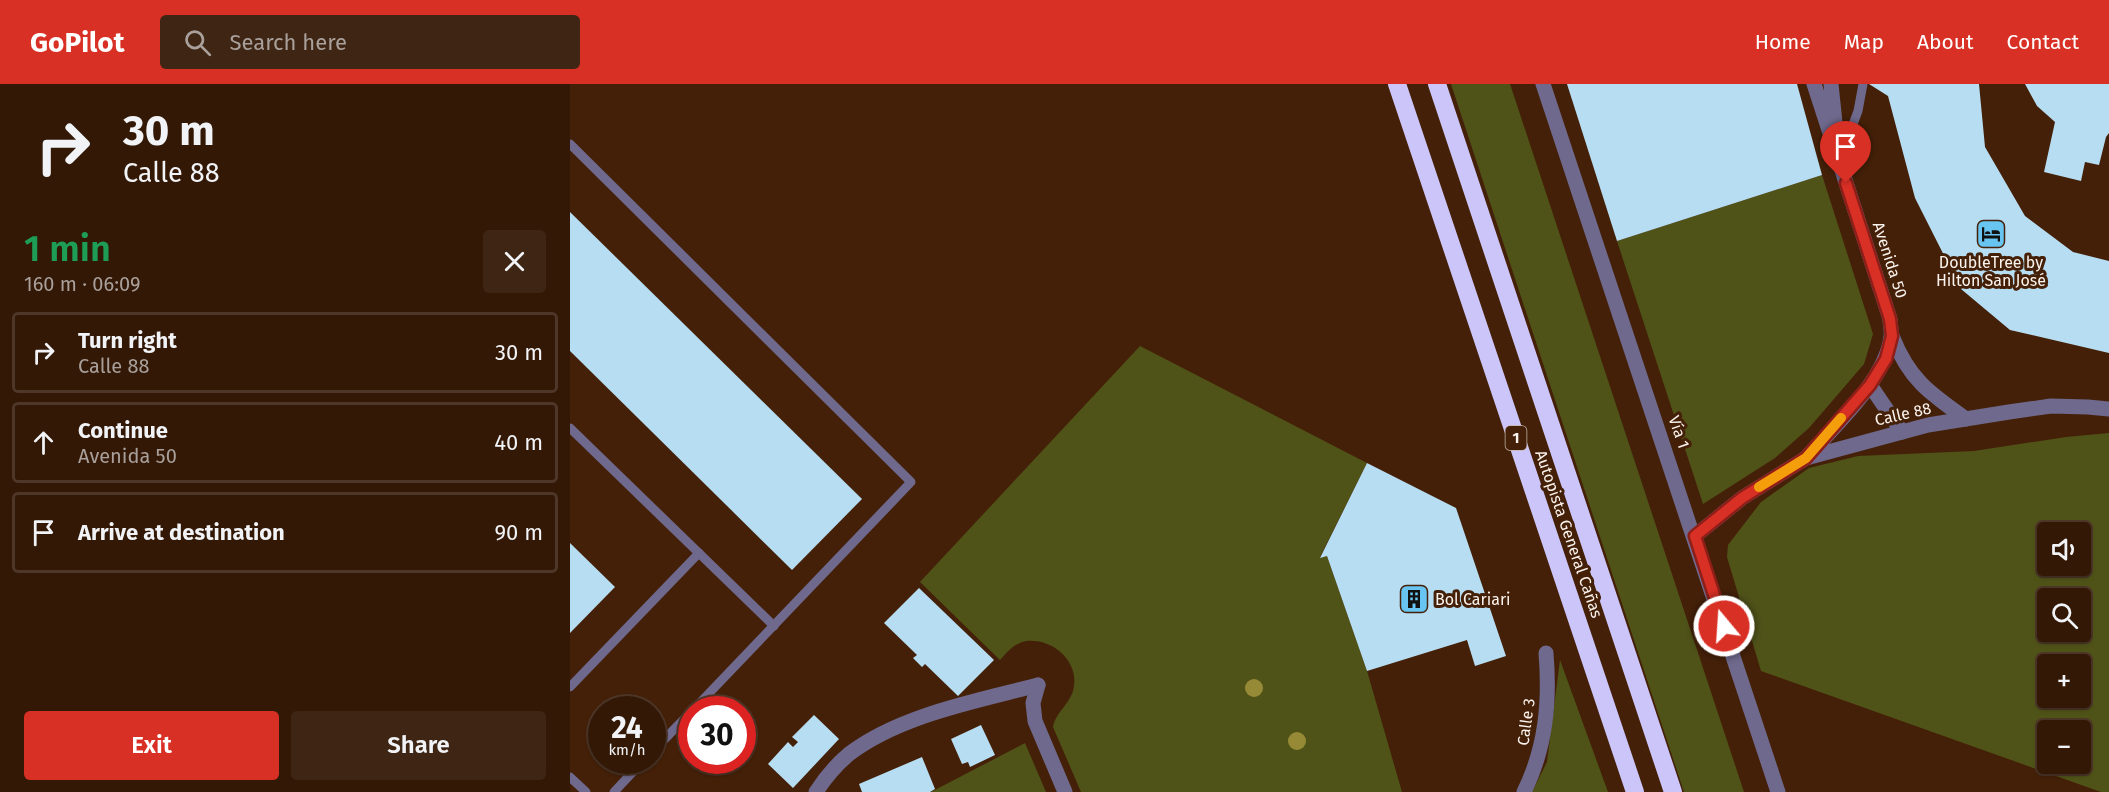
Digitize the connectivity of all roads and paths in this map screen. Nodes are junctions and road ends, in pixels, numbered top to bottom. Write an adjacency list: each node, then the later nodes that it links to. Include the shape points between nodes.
1 (1397, 84): 31 (highway, Autopista General Cañas / 1)
2 (1437, 84): 32 (highway, Autopista General Cañas / 1)
3 (1543, 84): 16 (street, Vía 1)
4 (1814, 84): 8 (street, Avenida 50)
5 (1831, 84): 8 (street, Avenida 50)
6 (1863, 84): 8 (lane, via 1858,111)
7 (570, 144): 18 (lane, via 911,482)
8 (1839, 161): 9 (street, Avenida 50, via 1890,319)
9 (1892, 336): 10 (street, Avenida 50, via 1886,359); 12 (street, Avenida 50, via 1911,374)
10 (1870, 385): 14 (street); 15 (street, Avenida 50)
11 (2109, 409): 12 (street, Calle 88, via 2051,406)
12 (1966, 419): 14 (street, Calle 88)
13 (570, 428): 17 (lane)
14 (1902, 432): 15 (street, Calle 88)
15 (1806, 458): 16 (street, Calle 88, via 1742,498)
16 (1695, 536): 33 (street, Vía 1)
17 (699, 553): 18 (lane); 20 (lane)
18 (774, 626): 21 (lane)
19 (1546, 653): 30 (street, Calle 3, via 1545,731)
20 (570, 687)
21 (706, 696)
22 (678, 725): 23 (lane)
23 (666, 737)
24 (631, 774): 27 (lane)
25 (570, 777): 26 (lane)
26 (586, 792)
27 (614, 792)
28 (816, 792): 29 (street, via 849,755 897,727 1038,685 1033,703 1035,721)
29 (1065, 792)
30 (1524, 792)
31 (1635, 792)
32 (1673, 792)
33 (1778, 792)

